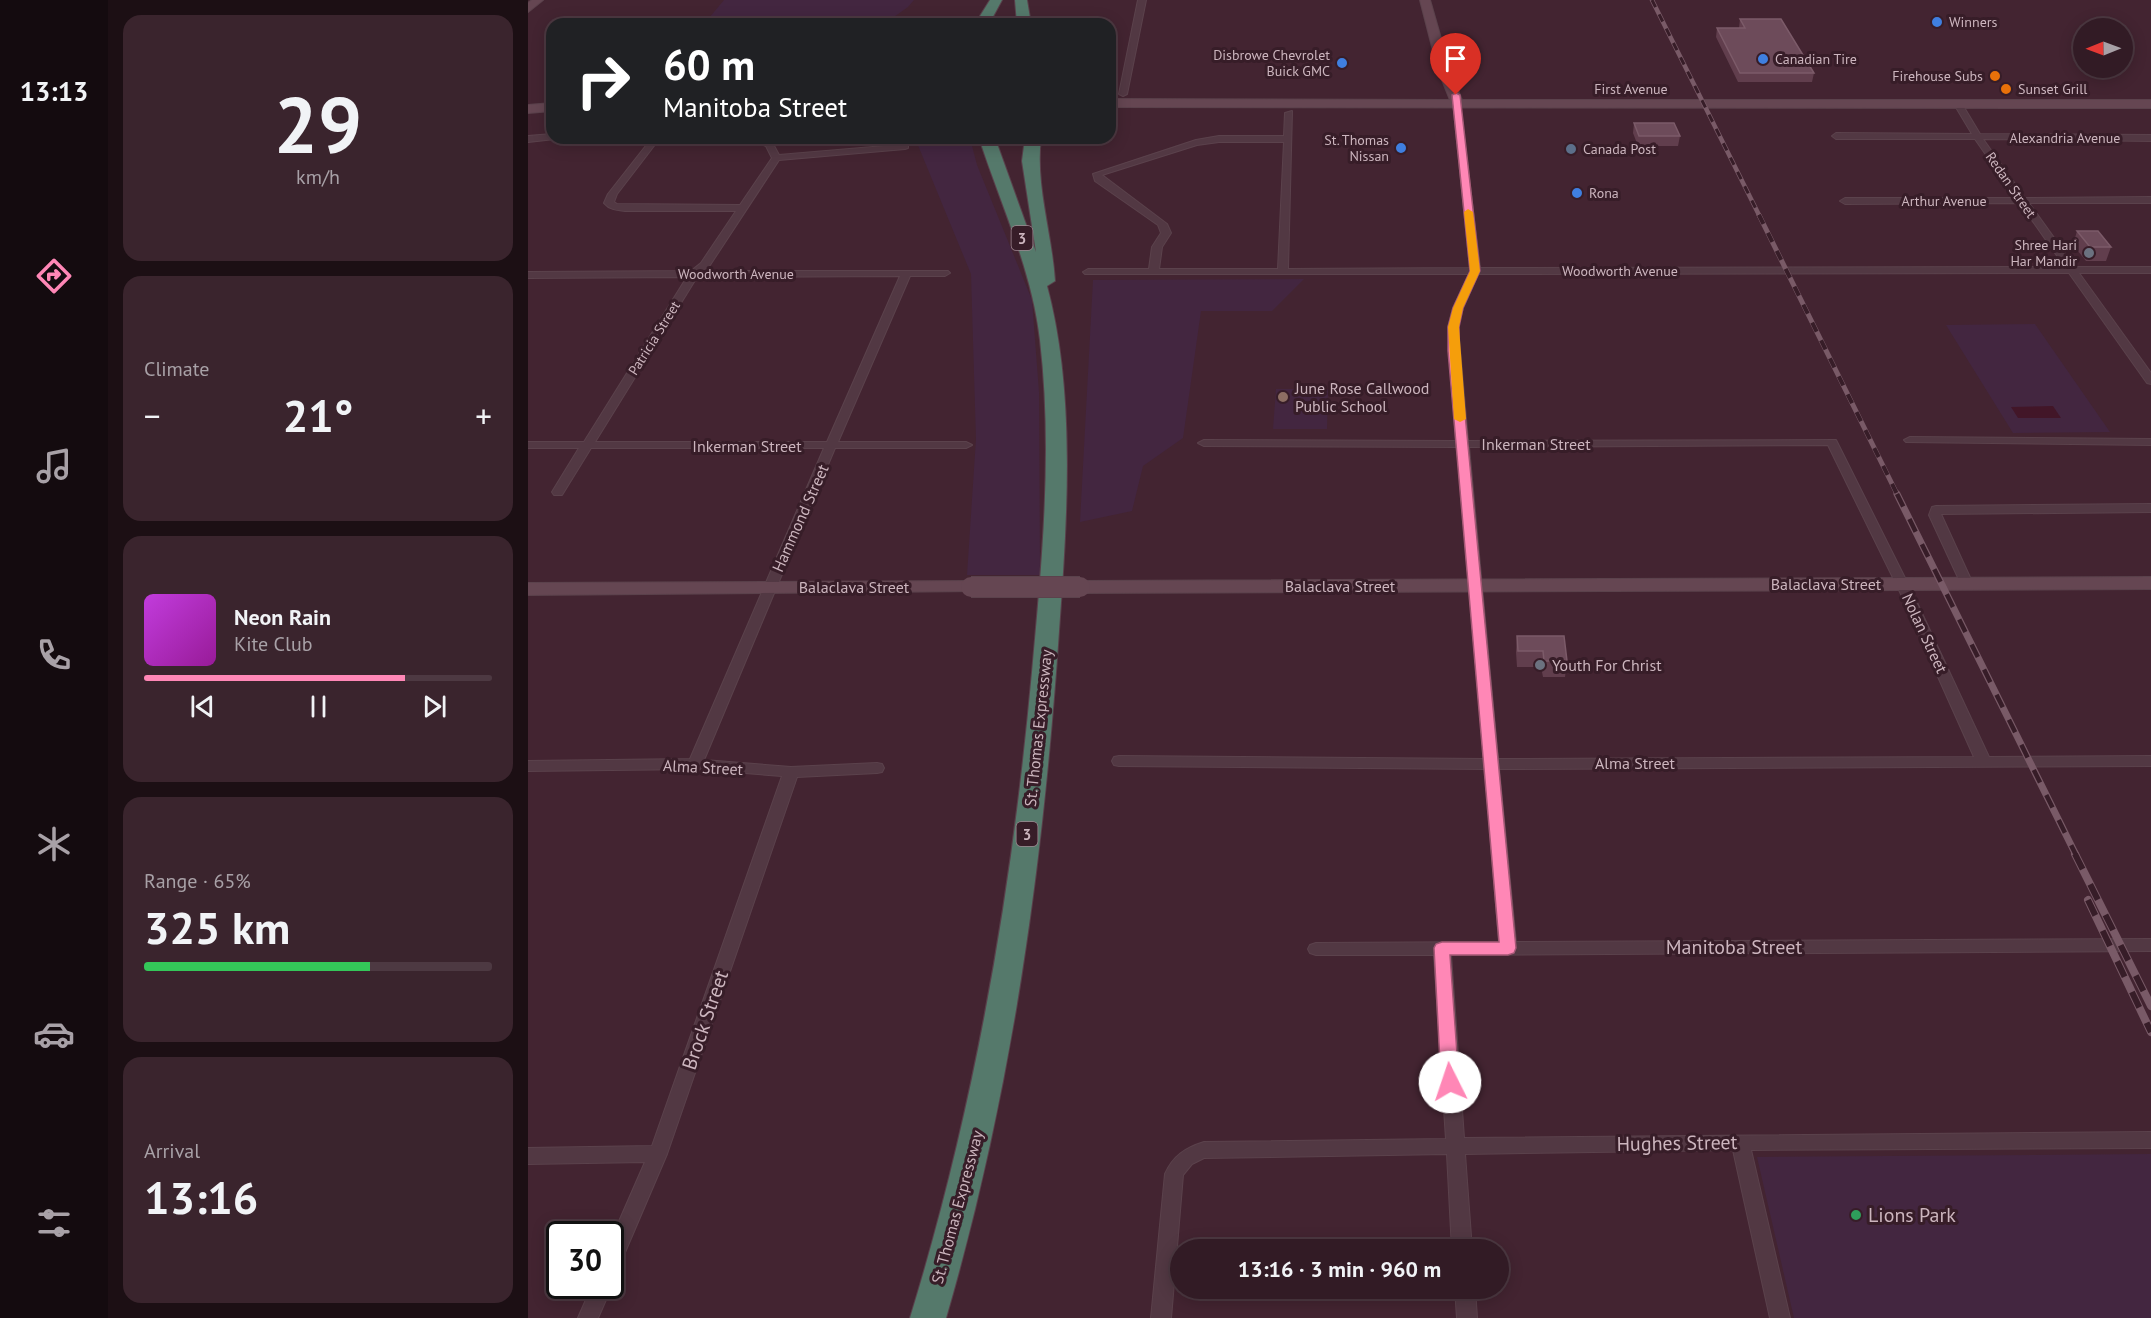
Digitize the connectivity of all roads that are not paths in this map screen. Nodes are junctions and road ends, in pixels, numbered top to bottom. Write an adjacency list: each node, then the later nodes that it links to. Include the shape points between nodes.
1 (538, 0): 7 (street)
2 (996, 0): 8 (highway)
3 (1004, 0): 9 (highway)
4 (1021, 0): 10 (highway)
5 (1142, 0): 11 (street)
6 (1425, 0): 13 (street)
7 (528, 9)
8 (986, 18)
9 (996, 18)
10 (1023, 18)
11 (1123, 94)
12 (1116, 103): 13 (street, First Avenue)
13 (1456, 104): 14 (street, First Avenue); 38 (street)
14 (1958, 104): 15 (street, First Avenue); 21 (street, Redan Street)
15 (2151, 104)
16 (546, 108): 17 (street)
17 (528, 109)
18 (1290, 113): 24 (street)
19 (1836, 136): 21 (street, Alexandria Avenue)
20 (546, 138): 23 (street)
21 (1978, 138): 22 (street, Alexandria Avenue); 33 (street, Redan Street)
22 (2151, 138)
23 (528, 139)
24 (1287, 139): 37 (street); 40 (street, via 1196,143 1096,174 1098,180 1162,224 1166,233 1157,246)
25 (651, 144): 34 (street, via 613,194 611,205)
26 (769, 144): 30 (street)
27 (989, 144): 45 (highway, St. Thomas Expressway / 3, via 1037,282)
28 (1032, 144): 45 (highway, via 1030,161 1045,256)
29 (905, 146): 30 (street)
30 (776, 158): 34 (street, Patricia Street)
31 (2151, 200): 33 (street, Arthur Avenue)
32 (1845, 201): 33 (street, Arthur Avenue)
33 (2022, 201): 35 (street, Redan Street)
34 (743, 208): 44 (street, Patricia Street, via 705,265)
35 (2072, 270): 36 (street, Woodworth Avenue); 38 (street, Woodworth Avenue); 46 (street, Redan Street)
36 (2151, 270)
37 (1283, 271): 38 (street, Woodworth Avenue); 40 (street, Woodworth Avenue)
38 (1475, 271): 52 (street, via 1454,327)
39 (1088, 272): 40 (street, Woodworth Avenue)
40 (1154, 272)
41 (906, 273): 42 (street, Woodworth Avenue); 44 (street, Woodworth Avenue); 55 (street, Hammond Street)
42 (945, 273)
43 (528, 274): 44 (street, Woodworth Avenue)
44 (694, 274): 54 (street, Patricia Street)
45 (1049, 340): 87 (highway, St. Thomas Expressway / 3, via 1053,518 1047,643 1027,831 991,1070)
46 (2146, 368): 47 (street, Redan Street)
47 (2151, 381)
48 (1910, 440): 50 (street)
49 (1832, 442): 52 (street, Inkerman Street); 60 (street, Nolan Street)
50 (2151, 442)
51 (1204, 443): 52 (street, Inkerman Street)
52 (1462, 444): 62 (street)
53 (528, 445): 54 (street, Inkerman Street)
54 (587, 446): 55 (street, Inkerman Street); 57 (street, Patricia Street)
55 (832, 446): 56 (street, Inkerman Street); 63 (street, Hammond Street)
56 (966, 446)
57 (558, 492)
58 (2151, 508): 61 (street, via 1936,510)
59 (2151, 582): 61 (street, Balaclava Street)
60 (1902, 584): 61 (street, Balaclava Street); 62 (street, Balaclava Street); 67 (street, Nolan Street)
61 (1967, 584)
62 (1476, 585): 63 (street, Balaclava Street, bridge); 69 (street)
63 (769, 587): 64 (street, Balaclava Street); 68 (street, Hammond Street)
64 (528, 589)
65 (1119, 761): 69 (street, Alma Street)
66 (2151, 761): 67 (street, Alma Street)
67 (1984, 762): 69 (street, Alma Street)
68 (695, 764): 70 (street, Alma Street); 72 (street, Alma Street)
69 (1491, 764): 75 (street)
70 (528, 766)
71 (877, 768): 72 (street, Alma Street)
72 (791, 772): 80 (street, Brock Street)
73 (2151, 945): 75 (street, Manitoba Street)
74 (1442, 948): 75 (street, Manitoba Street); 76 (street, Manitoba Street); 79 (street)
75 (1508, 948)
76 (1316, 949)
77 (2151, 1140): 78 (street, Hughes Street)
78 (1740, 1142): 79 (street, Hughes Street); 90 (street)
79 (1454, 1146): 83 (street); 88 (street, Hughes Street, via 1204,1150 1191,1154 1181,1160 1174,1174)
80 (658, 1154): 81 (street); 82 (street, Brock Street)
81 (528, 1156)
82 (624, 1232)
83 (1461, 1239)
84 (596, 1299): 86 (street)
85 (1466, 1299): 89 (street)
86 (588, 1318)
87 (928, 1318)
88 (1161, 1318)
89 (1467, 1318)
90 (1780, 1318)

